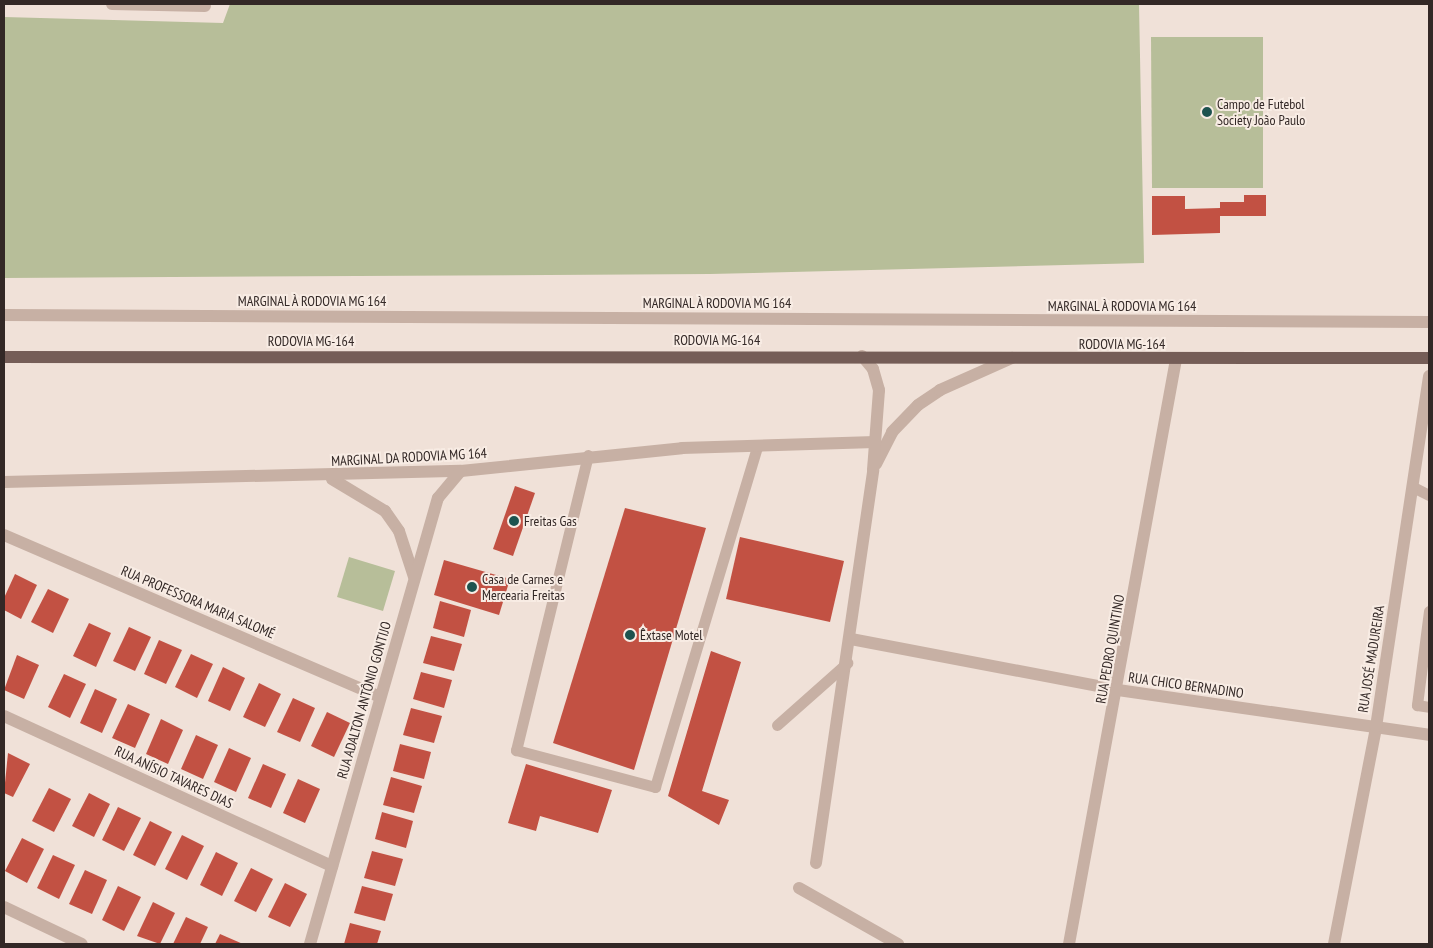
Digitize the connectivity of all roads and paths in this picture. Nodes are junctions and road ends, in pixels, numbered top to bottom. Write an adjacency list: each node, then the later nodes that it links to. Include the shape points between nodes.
1 (112, 4): 2 (street)
2 (205, 6)
3 (4, 315): 4 (street, MARGINAL À RODOVIA MG 164)
4 (1429, 322)
5 (862, 356): 6 (main road, RODOVIA MG-164); 7 (main road, RODOVIA MG-164); 11 (street, via 873,369 880,390)
6 (4, 357)
7 (1012, 358): 9 (main road, RODOVIA MG-164); 14 (street, via 940,390 918,405 892,432)
8 (1429, 358): 9 (main road, RODOVIA MG-164)
9 (1176, 359): 25 (street, RUA PEDRO QUINTINO)
10 (1429, 376): 18 (street, RUA JOSÉ MADUREIRA)
11 (875, 442): 12 (street, MARGINAL DA RODOVIA MG 164); 14 (street)
12 (757, 446): 13 (street, MARGINAL DA RODOVIA MG 164); 13 (lane, via 655,787 516,750)
13 (588, 455): 15 (street, MARGINAL DA RODOVIA MG 164)
14 (873, 470): 23 (street)
15 (461, 471): 16 (street, MARGINAL DA RODOVIA MG 164); 21 (street, RUA ADALTON ANTÔNIO GONTIJO, via 438,498)
16 (328, 477): 17 (street, MARGINAL DA RODOVIA MG 164); 21 (street, via 352,487 385,511 399,531)
17 (4, 482)
18 (1413, 487): 19 (lane); 30 (street, RUA JOSÉ MADUREIRA)
19 (1429, 495)
20 (4, 535): 26 (street, RUA PROFESSORA MARIA SALOMÉ)
21 (414, 578): 26 (street, RUA ADALTON ANTÔNIO GONTIJO)
22 (1429, 611): 27 (lane, via 1416,705)
23 (851, 639): 24 (street); 25 (street, RUA CHICO BERNADINO)
24 (847, 663): 29 (lane); 32 (street)
25 (1118, 690): 30 (street, RUA CHICO BERNADINO); 39 (street, RUA PEDRO QUINTINO)
26 (380, 698): 33 (street, RUA ADALTON ANTÔNIO GONTIJO)
27 (1429, 707)
28 (4, 716): 33 (street, RUA ANÍSIO TAVARES DIAS)
29 (777, 725)
30 (1376, 727): 31 (street, RUA CHICO BERNADINO); 40 (street, RUA JOSÉ MADUREIRA)
31 (1429, 735)
32 (816, 863)
33 (332, 866): 37 (street, RUA ADALTON ANTÔNIO GONTIJO)
34 (799, 888): 38 (street)
35 (4, 907): 36 (street)
36 (82, 944)
37 (310, 944)
38 (898, 944)
39 (1069, 944)
40 (1334, 944)

